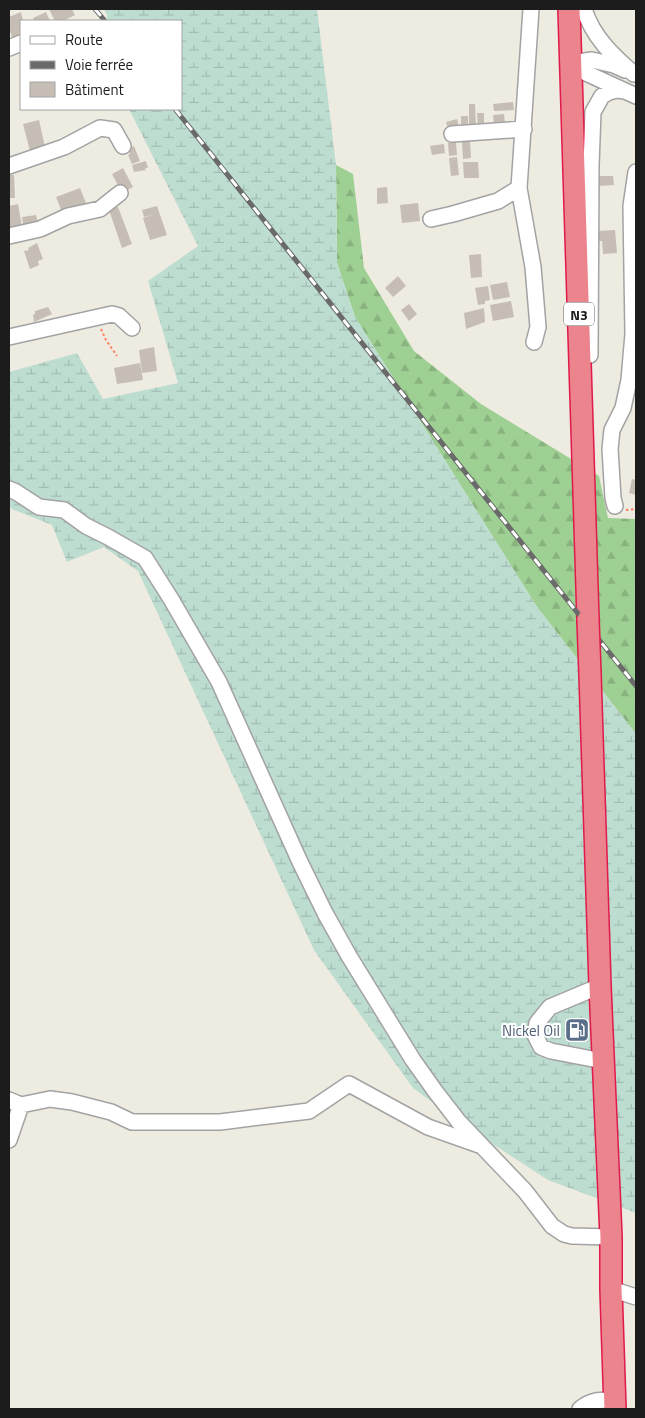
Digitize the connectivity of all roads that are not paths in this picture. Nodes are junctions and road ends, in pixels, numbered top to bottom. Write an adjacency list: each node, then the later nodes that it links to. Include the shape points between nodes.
1 (531, 9): 7 (street)
2 (568, 9): 4 (highway, N3)
3 (584, 9): 5 (street, via 601,42)
4 (570, 63): 5 (street, via 592,60); 6 (street); 22 (highway, N3)
5 (635, 74)
6 (631, 93): 22 (street, via 609,92 602,96 593,112 589,451)
7 (524, 129): 8 (street); 12 (street)
8 (452, 134)
9 (123, 146): 10 (street, via 114,130 100,128 64,147)
10 (9, 166)
11 (636, 172): 16 (street, via 631,206)
12 (520, 188): 14 (street, via 498,201); 19 (street, via 533,267 538,327)
13 (120, 193): 15 (street, via 100,209)
14 (431, 219)
15 (9, 236)
16 (634, 283): 20 (street)
17 (132, 328): 18 (street, via 112,314)
18 (9, 337)
19 (534, 342)
20 (630, 408): 23 (street, via 612,430 610,449)
21 (9, 489): 28 (street, via 39,507 64,510 86,526 145,558 220,682 325,913 434,1091)
22 (585, 499): 24 (highway, N3, bridge)
23 (615, 506)
24 (600, 986): 25 (highway, N3); 25 (street, via 550,1007 537,1023 535,1035 541,1047 551,1052)
25 (603, 1061): 29 (highway, N3)
26 (15, 1102): 27 (street); 28 (street, via 50,1099 72,1102 111,1112 132,1122 220,1122 309,1111 349,1084 428,1127)
27 (9, 1140)
28 (483, 1146): 29 (street, via 552,1226 572,1236)
29 (611, 1236): 30 (highway, N3)
30 (612, 1289): 31 (street); 32 (highway, N3)
31 (636, 1297)
32 (615, 1405): 33 (street, via 600,1399)
33 (580, 1409)

